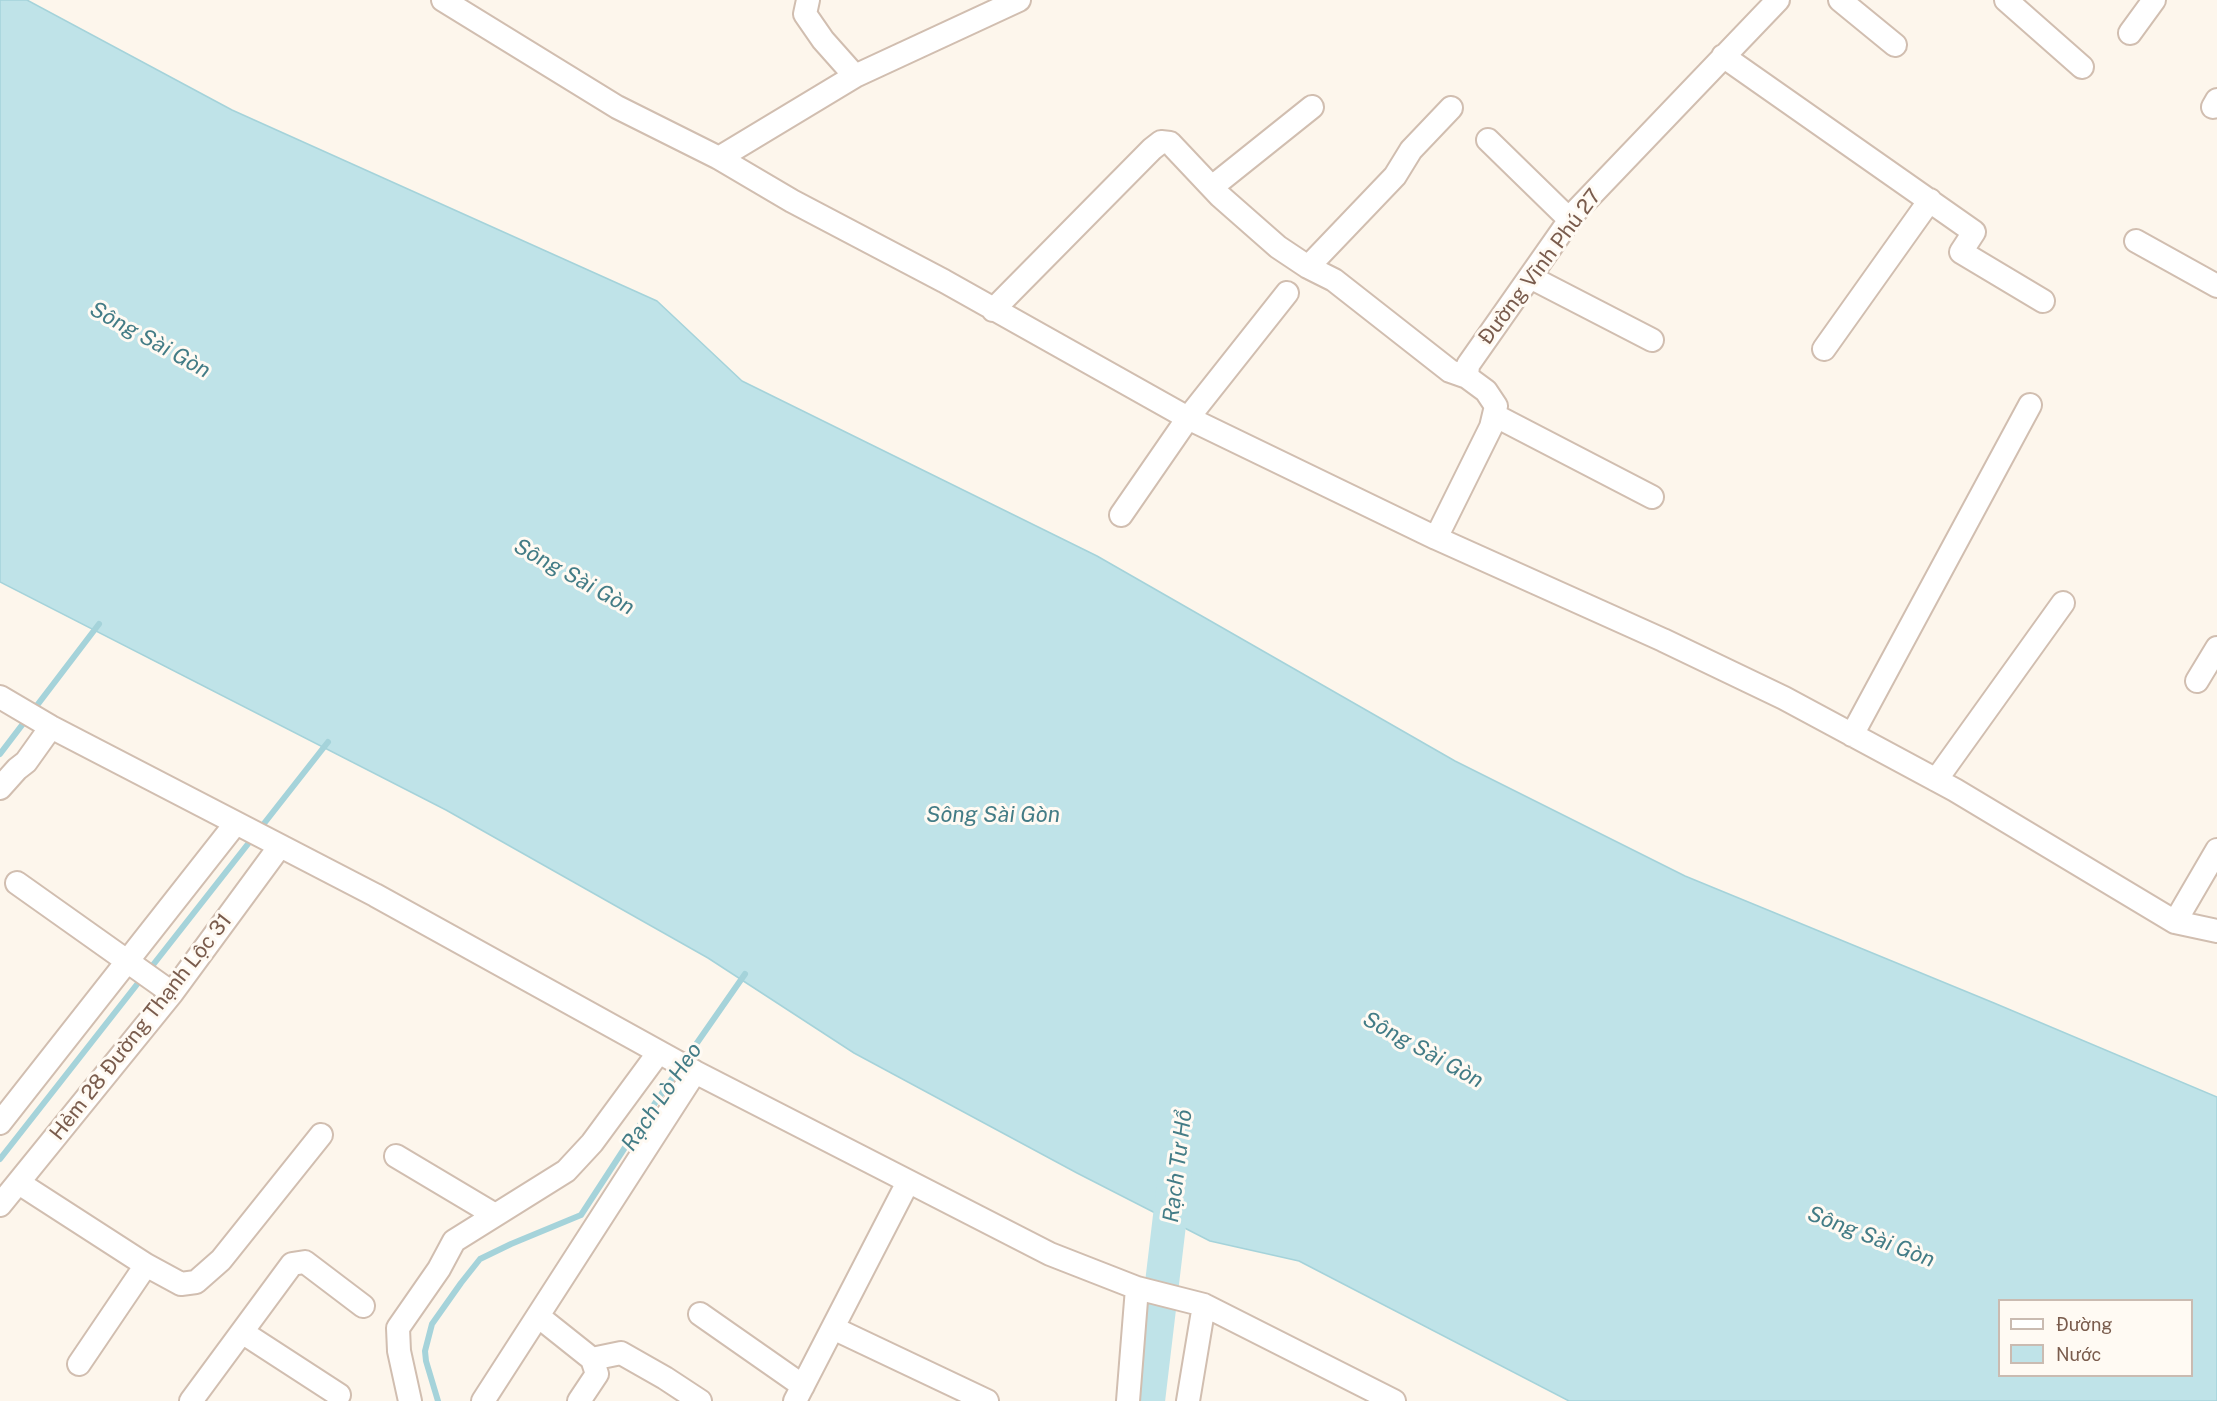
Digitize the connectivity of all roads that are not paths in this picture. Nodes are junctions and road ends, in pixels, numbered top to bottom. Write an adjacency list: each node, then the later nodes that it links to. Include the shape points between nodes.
1 (443, 0): 17 (street, via 617,107)
2 (808, 0): 13 (street, via 805,14)
3 (1019, 0): 8 (street)
4 (1840, 0): 10 (street)
5 (2006, 0): 12 (street)
6 (1772, 2): 11 (street, Đường Vĩnh Phú 27)
7 (2147, 3): 9 (street)
8 (981, 8): 13 (street)
9 (2130, 33)
10 (1895, 45)
11 (1723, 56): 19 (street); 20 (street, Đường Vĩnh Phú 27)
12 (2082, 67)
13 (855, 76): 17 (street)
14 (1312, 107): 18 (street)
15 (1451, 108): 22 (street, via 1411,150 1395,176)
16 (1488, 140): 20 (street)
17 (727, 163): 27 (street)
18 (1212, 187): 22 (street, via 1278,247); 27 (street, via 1170,143 1161,142)
19 (1930, 200): 26 (street, via 1974,232 1961,252); 29 (street)
20 (1570, 220): 23 (street, Đường Vĩnh Phú 27)
21 (2136, 241): 24 (street)
22 (1308, 267): 30 (street, via 1334,280 1450,371)
23 (1530, 277): 28 (street); 30 (street, Đường Vĩnh Phú 27, via 1467,364)
24 (2217, 286)
25 (1287, 293): 33 (street)
26 (2043, 302)
27 (993, 310): 33 (street)
28 (1652, 340)
29 (1824, 349)
30 (1467, 377): 32 (street, via 1486,391 1496,406)
31 (2030, 405): 42 (street)
32 (1494, 415): 34 (street); 36 (street)
33 (1188, 418): 35 (street); 36 (street)
34 (1652, 497)
35 (1121, 515)
36 (1436, 538): 42 (street, via 1663,640)
37 (2063, 603): 43 (street)
38 (2217, 648): 39 (street)
39 (2197, 681)
40 (7, 705): 41 (street)
41 (46, 724): 44 (street, via 26,762); 45 (street)
42 (1852, 735): 43 (street)
43 (1936, 780): 49 (street)
44 (0, 788)
45 (240, 825): 46 (street); 51 (street)
46 (273, 843): 52 (street, Hẻm 28 Đường Thạnh Lộc 31); 53 (street)
47 (2217, 850): 49 (street)
48 (17, 883): 51 (street)
49 (2175, 922): 50 (street)
50 (2217, 931)
51 (131, 964): 52 (street); 55 (street)
52 (164, 987): 59 (street, Hẻm 28 Đường Thạnh Lộc 31)
53 (665, 1055): 54 (street); 61 (street, via 566,1171)
54 (694, 1071): 58 (street); 67 (street)
55 (0, 1124)
56 (321, 1135): 62 (street, via 221,1260 196,1282 181,1284)
57 (396, 1156): 61 (street)
58 (908, 1182): 63 (street, via 1050,1254); 68 (street)
59 (19, 1183): 60 (street, Hẻm 28 Đường Thạnh Lộc 31); 62 (street)
60 (0, 1206)
61 (495, 1215): 76 (street, via 454,1241 398,1328)
62 (146, 1265): 71 (street)
63 (1143, 1289): 64 (street); 81 (street)
64 (1197, 1304): 82 (street); 83 (street)
65 (363, 1306): 69 (street, via 305,1262 292,1264)
66 (700, 1314): 73 (street)
67 (538, 1316): 70 (street); 77 (street)
68 (833, 1328): 72 (street); 73 (street)
69 (242, 1332): 74 (street); 75 (street)
70 (592, 1359): 78 (street, via 597,1374); 79 (street, via 621,1353)
71 (79, 1364)
72 (951, 1393): 80 (street)
73 (799, 1394)
74 (339, 1395)
75 (191, 1401)
76 (410, 1401)
77 (483, 1401)
78 (579, 1401)
79 (700, 1401)
80 (987, 1401)
81 (1128, 1401)
82 (1188, 1401)
83 (1394, 1401)

